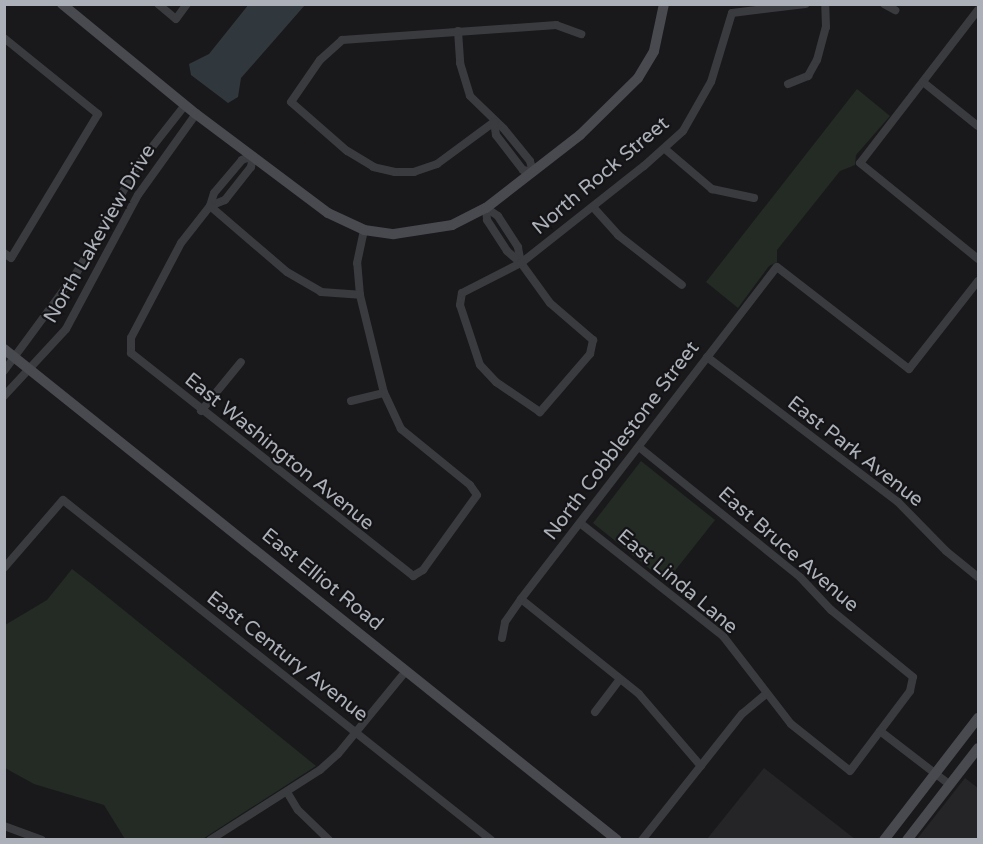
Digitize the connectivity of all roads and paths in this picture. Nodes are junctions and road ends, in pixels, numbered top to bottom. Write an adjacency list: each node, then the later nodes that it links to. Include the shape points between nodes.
1 (158, 4): 2 (street, via 176,19)
2 (187, 4)
3 (664, 4): 20 (main road, via 654,51 638,78 610,109)
4 (805, 4): 18 (street, North Rock Street, via 732,13 711,82 683,130)
5 (825, 4): 14 (street, via 826,27 817,60 808,76)
6 (884, 4): 8 (street)
7 (66, 6): 15 (main road)
8 (895, 10)
9 (978, 10): 13 (street)
10 (458, 31): 11 (street, via 556,25); 16 (street, via 460,63 470,96); 16 (street, via 342,40 320,60 291,102 347,151 374,168 395,172 437,164)
11 (581, 34)
12 (4, 38): 26 (street, via 98,114)
13 (923, 82): 17 (street); 27 (street, via 861,163)
14 (788, 84)
15 (191, 110): 19 (main road); 33 (street, North Lakeview Drive, via 138,165 77,272); 36 (street, North Lakeview Drive, via 138,195 66,329 42,359)
16 (494, 122): 20 (street, via 530,161)
17 (978, 126)
18 (665, 149): 21 (street, via 712,189); 23 (street, North Rock Street)
19 (253, 156): 22 (street, via 235,168 214,193); 22 (street, via 251,167 225,200); 25 (main road, via 328,213)
20 (533, 172): 24 (main road)
21 (754, 198)
22 (210, 206): 31 (street, via 287,272 321,292); 41 (street, East Washington Avenue, via 178,248 131,338 129,349)
23 (593, 207): 28 (street, North Rock Street); 30 (street, via 618,235)
24 (486, 208): 25 (main road, via 431,231 394,234); 28 (street, via 493,231)
25 (364, 230): 31 (street, via 357,262)
26 (8, 256)
27 (978, 259)
28 (521, 263): 28 (street, North Rock Street, via 462,293 460,305 480,365 496,382 540,412 590,354 594,344 588,334 546,299)
29 (978, 281): 34 (street, North Cobblestone Street, via 909,369 777,267)
30 (682, 285)
31 (360, 295): 38 (street)
32 (4, 349): 33 (main road, East Elliot Road)
33 (15, 357): 36 (main road, East Elliot Road); 37 (street, North Lakeview Drive)
34 (707, 357): 42 (street, North Cobblestone Street); 45 (street, East Park Avenue, via 898,502)
35 (241, 362): 41 (street)
36 (28, 367): 39 (street, North Lakeview Drive); 48 (main road, East Elliot Road)
37 (4, 371)
38 (384, 393): 40 (street); 41 (street, East Washington Avenue, via 401,429 477,495 423,570 412,576)
39 (4, 396)
40 (351, 401)
41 (201, 411)
42 (639, 447): 43 (street, North Cobblestone Street); 53 (street, East Bruce Avenue, via 800,577 831,610 914,681)
43 (580, 523): 46 (street, North Cobblestone Street); 50 (street, East Linda Lane, via 723,636)
44 (4, 568): 54 (street, East Century Avenue, via 63,500)
45 (978, 577)
46 (521, 599): 47 (street, North Cobblestone Street, via 505,622); 49 (street)
47 (502, 638)
48 (406, 671): 54 (street); 65 (main road, East Elliot Road)
49 (620, 679): 51 (street); 56 (street, via 639,694)
50 (766, 694): 53 (street, East Linda Lane, via 792,724 850,771); 56 (street, via 742,714)
51 (595, 712)
52 (978, 718): 57 (main road)
53 (880, 730): 57 (street)
54 (356, 732): 59 (street, via 320,770); 64 (street, East Century Avenue)
55 (978, 748): 58 (main road)
56 (701, 766): 66 (street)
57 (935, 774): 58 (street); 67 (main road)
58 (950, 785): 68 (main road)
59 (287, 792): 62 (street); 63 (street, via 298,810)
60 (4, 826): 61 (street)
61 (42, 840)
62 (210, 840)
63 (329, 840)
64 (491, 840)
65 (617, 840)
66 (642, 840)
67 (884, 840)
68 (907, 840)

